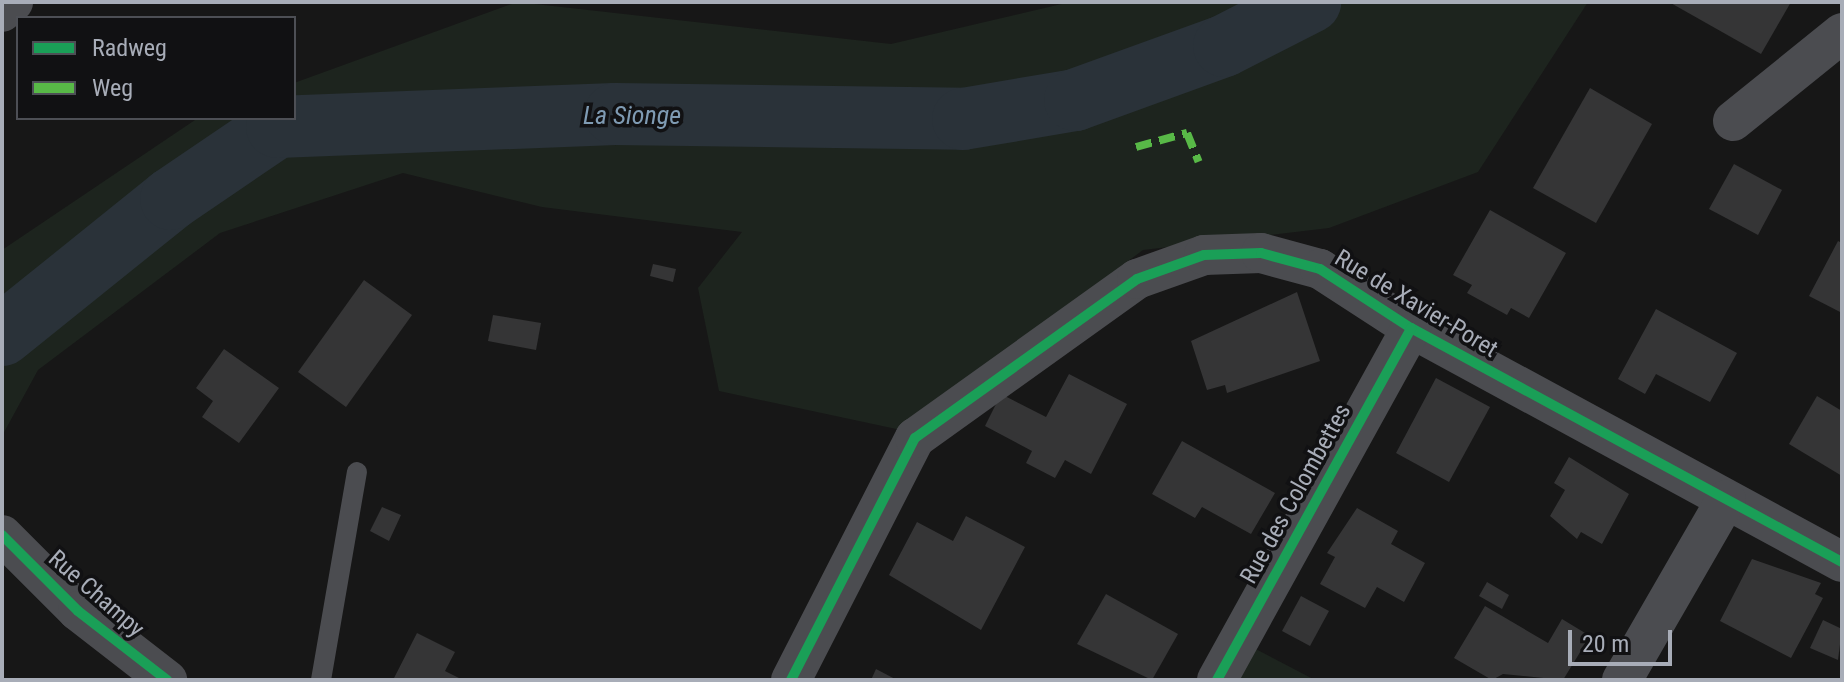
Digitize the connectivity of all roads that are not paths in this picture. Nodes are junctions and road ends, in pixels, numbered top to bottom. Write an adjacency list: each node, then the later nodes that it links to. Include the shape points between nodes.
1 (13, 2): 2 (street)
2 (2, 12)
3 (1842, 33): 4 (street)
4 (1733, 121)
5 (1411, 328): 7 (street, Rue de Xavier-Poret); 12 (street, Rue de Xavier-Poret, via 1320,269 1261,253 1204,255 1137,279 915,438); 13 (street, Rue des Colombettes)
6 (357, 472): 11 (lane)
7 (1726, 500): 9 (street, Rue de Xavier-Poret); 14 (street)
8 (2, 535): 10 (street, Rue Champy, via 78,611)
9 (1842, 562)
10 (167, 680)
11 (321, 680)
12 (791, 680)
13 (1217, 680)
14 (1622, 680)

